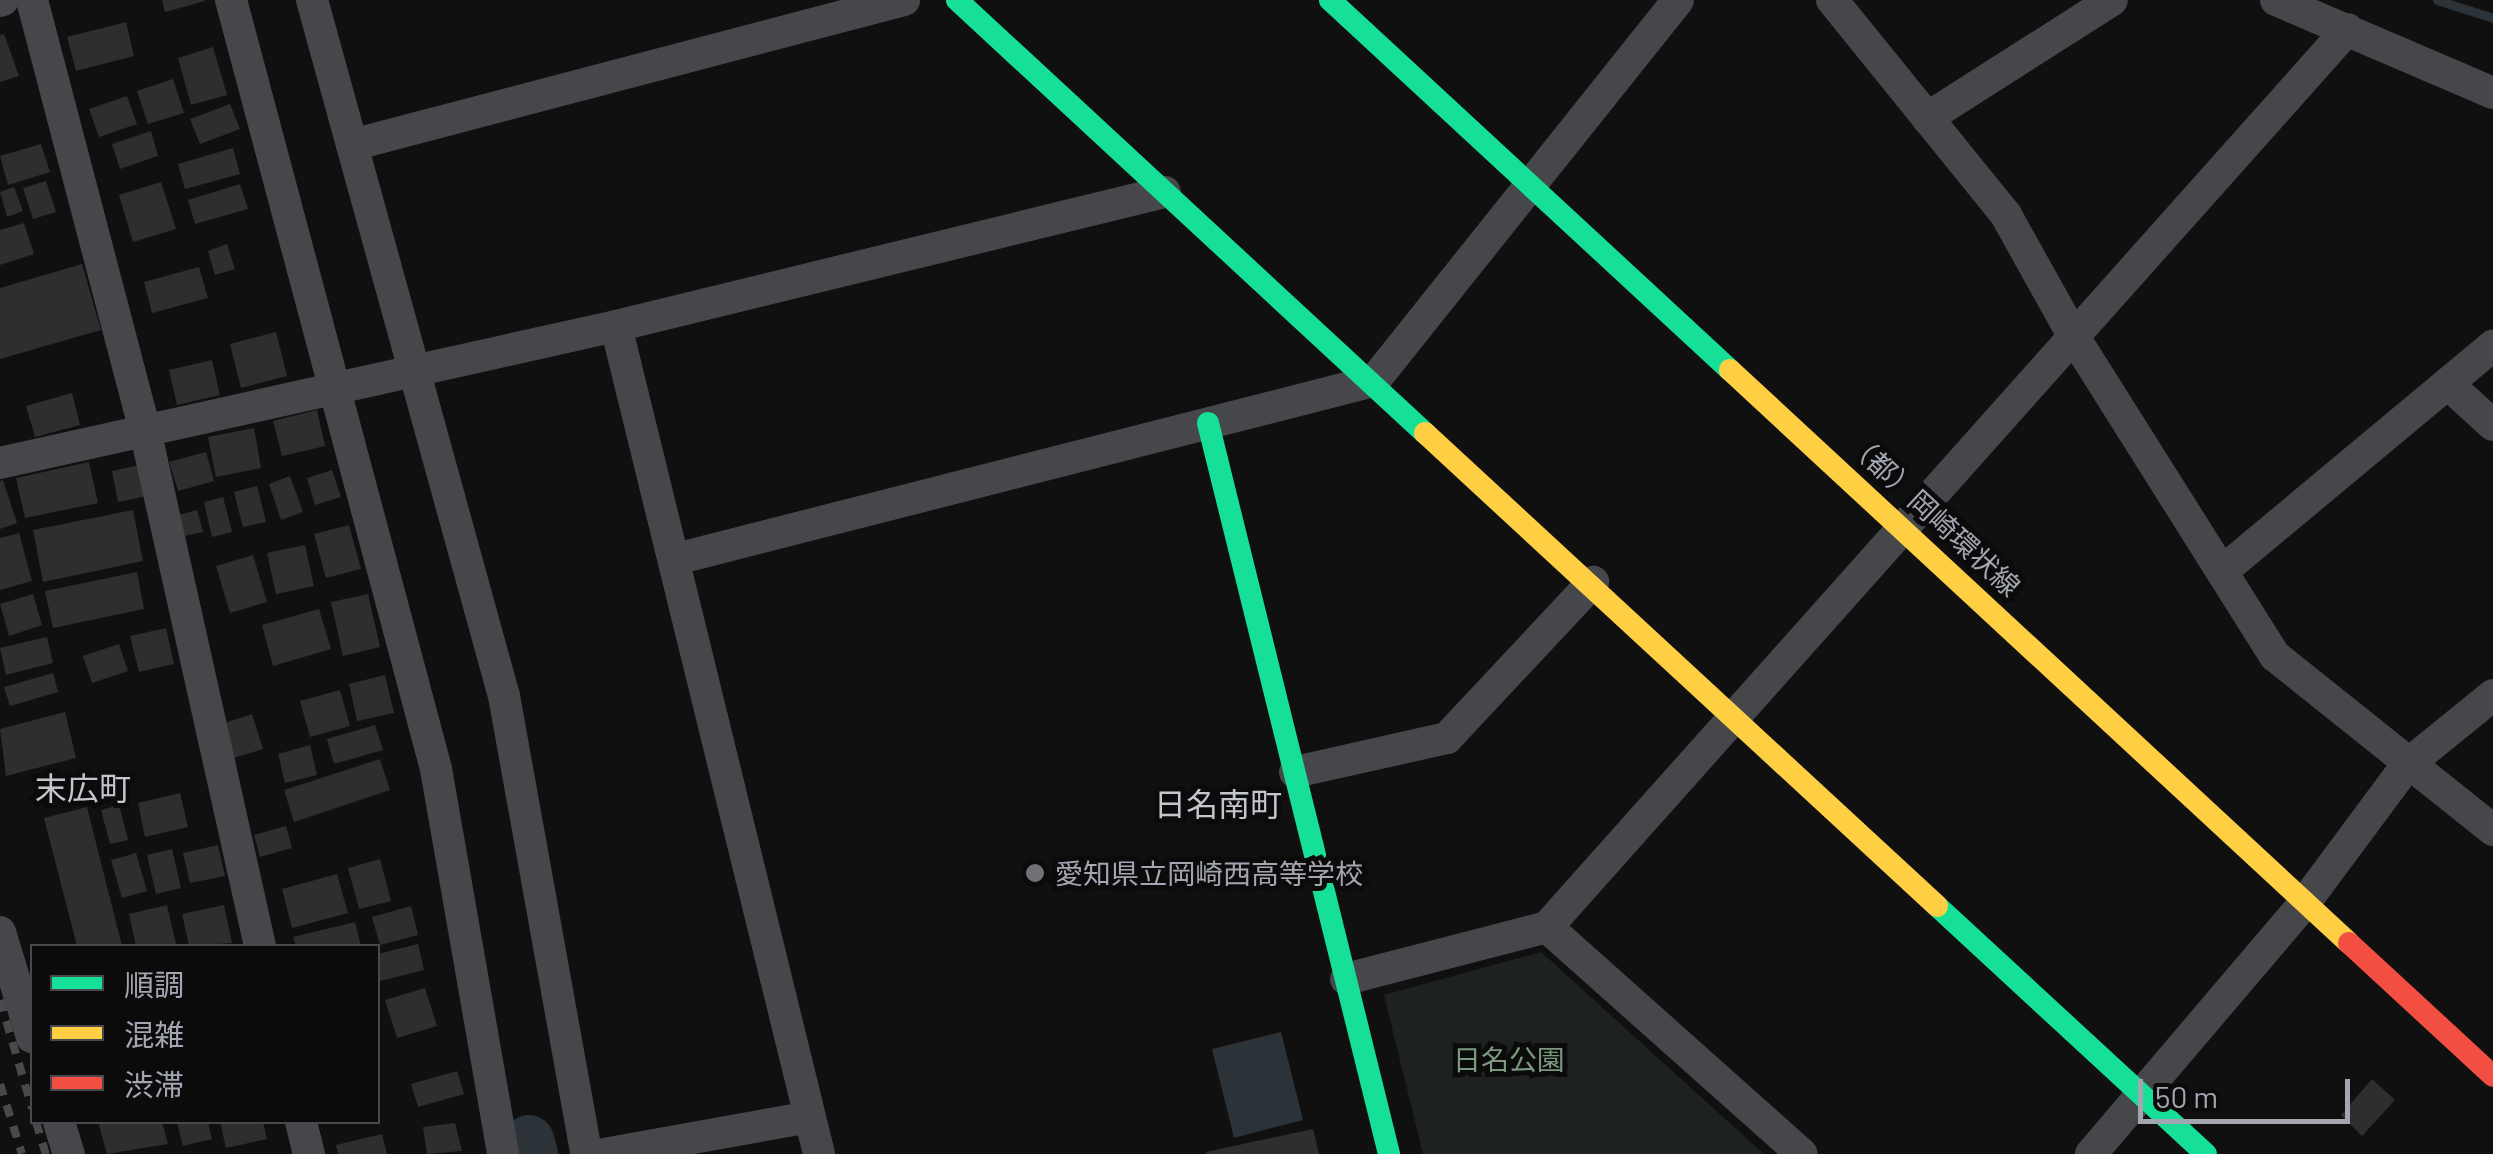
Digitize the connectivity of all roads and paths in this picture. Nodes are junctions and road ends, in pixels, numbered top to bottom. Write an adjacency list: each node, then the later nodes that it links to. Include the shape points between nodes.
1 (32, 0): 26 (street)
2 (231, 0): 23 (street)
3 (312, 0): 14 (street)
4 (904, 0): 14 (street)
5 (957, 0): 16 (street)
6 (1330, 0): 15 (street, （都）岡崎環状線)
7 (1678, 0): 15 (street)
8 (1832, 0): 13 (street)
9 (2112, 0): 13 (street)
10 (2276, 0): 11 (street)
11 (2348, 29): 12 (street); 18 (street)
12 (2493, 94)
13 (1927, 118): 18 (street, via 2006,215)
14 (352, 145): 20 (street)
15 (1535, 183): 21 (street); 28 (street, （都）岡崎環状線)
16 (1165, 192): 17 (street); 21 (street)
17 (616, 326): 20 (street); 29 (street)
18 (2074, 337): 28 (street); 30 (street)
19 (2493, 346): 22 (street)
20 (412, 370): 23 (street); 51 (street, via 504,696)
21 (1374, 381): 24 (street); 31 (street)
22 (2449, 385): 25 (street); 30 (street)
23 (336, 387): 26 (street); 50 (street, via 436,769)
24 (1208, 423): 29 (street); 35 (street)
25 (2493, 425)
26 (145, 430): 27 (street); 40 (street)
27 (0, 463)
28 (1904, 527): 33 (street); 37 (street, （都）岡崎環状線)
29 (676, 560): 45 (street)
30 (2225, 569): 34 (street, via 2275,656)
31 (1593, 582): 33 (street); 35 (street, via 1447,738)
32 (2493, 695): 34 (street)
33 (1736, 715): 38 (street); 44 (street)
34 (2407, 766): 36 (street); 37 (street)
35 (1294, 772): 41 (street)
36 (2493, 830)
37 (2306, 902): 43 (street, （都）岡崎環状線); 44 (street)
38 (1547, 927): 41 (street); 55 (street)
39 (0, 932): 42 (street)
40 (260, 944)
41 (1346, 979): 54 (street)
42 (30, 1030)
43 (2493, 1076)
44 (2142, 1094): 56 (street); 57 (street)
45 (810, 1117): 52 (street); 53 (street)
46 (60, 1124): 48 (street)
47 (301, 1124): 49 (street)
48 (69, 1154)
49 (308, 1154)
50 (503, 1154)
51 (586, 1154)
52 (604, 1154)
53 (818, 1154)
54 (1389, 1154)
55 (1802, 1154)
56 (2091, 1154)
57 (2206, 1154)

